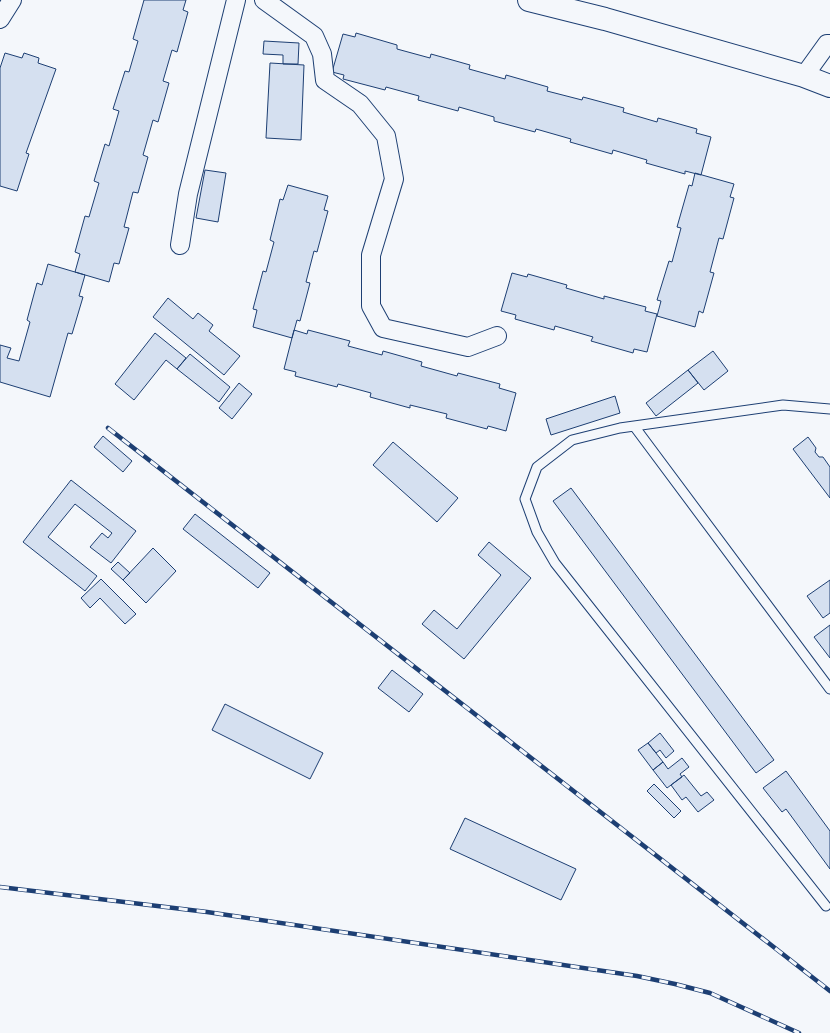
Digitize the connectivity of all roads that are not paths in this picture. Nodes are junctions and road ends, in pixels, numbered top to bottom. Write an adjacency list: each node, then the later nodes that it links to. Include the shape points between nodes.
1 (12, 0): 6 (street)
2 (236, 0): 10 (street, via 188,194)
3 (264, 0): 11 (street, via 314,36 322,54 325,80 360,104 386,136 394,179 371,255 371,306 383,328 468,347)
4 (529, 0): 5 (street)
5 (578, 7): 8 (street)
6 (0, 19)
7 (830, 44): 8 (street, via 827,44)
8 (804, 76): 9 (street)
9 (830, 86)
10 (180, 245)
11 (496, 336)
12 (830, 409): 13 (lane, via 783,405)
13 (634, 426): 14 (lane); 15 (lane, via 572,440 536,467 525,499 537,532 555,563)
14 (830, 689)
15 (826, 906)

